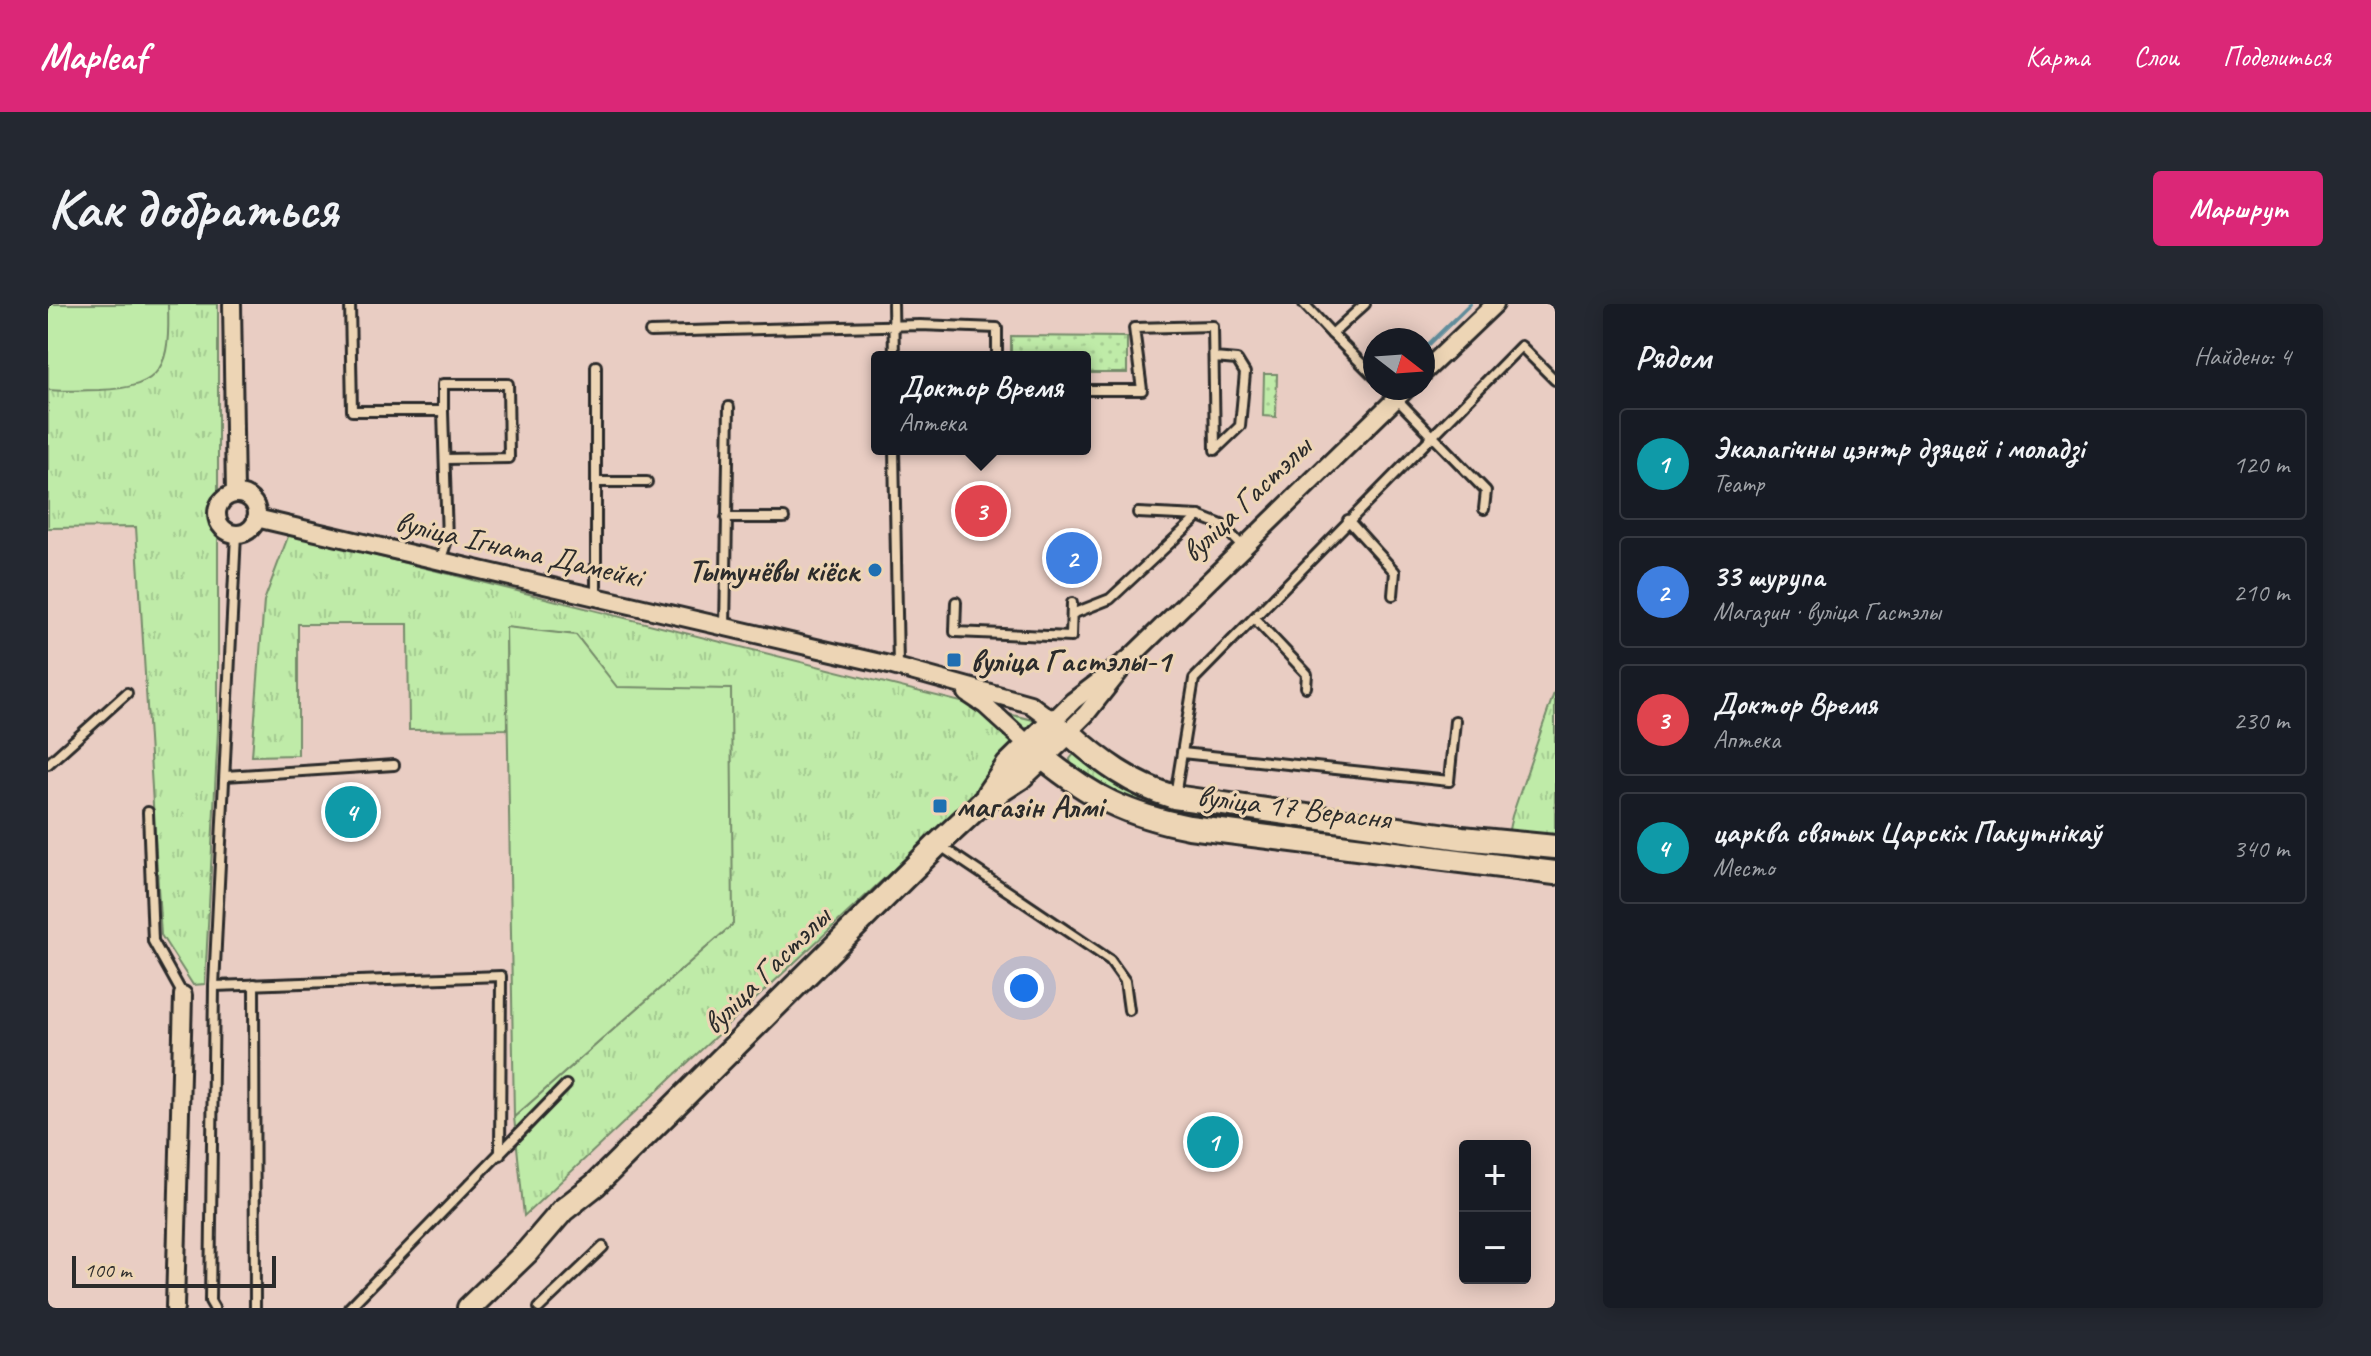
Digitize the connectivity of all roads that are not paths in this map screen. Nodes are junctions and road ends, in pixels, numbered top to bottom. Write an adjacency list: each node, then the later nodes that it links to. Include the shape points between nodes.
1 (232, 304): 27 (street)
2 (350, 304): 21 (lane, via 352,411)
3 (893, 304): 7 (lane)
4 (1304, 304): 9 (lane)
5 (1365, 304): 9 (lane)
6 (1495, 304): 13 (street)
7 (894, 327): 8 (lane); 10 (lane); 11 (lane, via 997,328)
8 (650, 332)
9 (1332, 334): 14 (lane)
10 (894, 351)
11 (997, 351)
12 (1214, 358): 12 (lane, via 1214,374 1215,450 1240,426 1245,373 1237,360); 17 (lane, via 1213,326 1134,328 1142,390)
13 (1435, 362)
14 (1363, 365)
15 (596, 366): 25 (lane)
16 (1555, 380): 22 (lane, via 1521,346)
17 (1091, 390)
18 (1387, 400): 36 (street, вуліца Гастэлы)
19 (1403, 400): 22 (lane)
20 (729, 407): 32 (lane)
21 (443, 411): 24 (lane); 24 (lane, via 443,384 508,384 509,458)
22 (1433, 436): 28 (lane, via 1486,491); 34 (lane)
23 (894, 455): 45 (lane)
24 (445, 459): 37 (lane, via 447,540)
25 (596, 482): 26 (lane); 39 (lane)
26 (647, 482)
27 (235, 494): 31 (street, via 251,501); 35 (street, via 217,511 221,527)
28 (1484, 509)
29 (1138, 513): 30 (lane)
30 (1199, 516): 36 (lane, via 1222,525); 42 (lane, via 1110,599)
31 (256, 518): 35 (street, via 246,532); 37 (street, вуліца Ігната Дамейкі)
32 (726, 518): 33 (lane); 44 (lane)
33 (784, 518)
34 (1348, 520): 38 (lane, via 1395,572); 43 (lane)
35 (236, 534): 55 (lane)
36 (1243, 547): 50 (street, вуліца Гастэлы, via 1131,657 1073,701)
37 (441, 559): 39 (street, вуліца Ігната Дамейкі)
38 (1393, 595)
39 (596, 596): 44 (street, вуліца Ігната Дамейкі)
40 (956, 602): 42 (lane, via 955,632 1071,637)
41 (1072, 603): 42 (lane)
42 (1072, 614)
43 (1254, 618): 47 (lane, via 1307,674); 52 (lane, via 1194,679)
44 (725, 627): 45 (street, вуліца Ігната Дамейкі)
45 (898, 668): 46 (street, вуліца Ігната Дамейкі)
46 (955, 685): 50 (street, вуліца Ігната Дамейкі, via 1030,704); 51 (street, вуліца Ігната Дамейкі)
47 (1306, 687)
48 (127, 693): 53 (lane)
49 (1455, 721): 52 (lane, via 1449,781)
50 (1061, 726): 51 (main road, вуліца Гастэлы); 56 (main road, вуліца 17 Верасня, via 1121,775)
51 (1035, 751): 58 (main road, вуліца Гастэлы, via 1020,778 983,802); 60 (main road, вуліца 17 Верасня, via 1092,794 1148,819)
52 (1182, 753): 56 (lane)
53 (48, 764)
54 (394, 765): 55 (lane)
55 (225, 776): 62 (lane)
56 (1174, 797): 59 (main road, вуліца 17 Верасня)
57 (148, 812): 63 (lane, via 153,941)
58 (938, 844): 64 (lane, via 1110,960 1125,981); 72 (main road, вуліца Гастэлы, via 595,1185 570,1218)
59 (1555, 847)
60 (1555, 873)
61 (254, 984): 62 (lane); 66 (lane, via 501,976); 70 (lane)
62 (214, 986): 69 (lane)
63 (183, 995): 68 (street)
64 (1129, 1010)
65 (566, 1085): 66 (lane)
66 (500, 1155): 71 (lane)
67 (603, 1247): 73 (lane)
68 (175, 1308)
69 (214, 1308)
70 (255, 1308)
71 (349, 1308)
72 (469, 1308)
73 (539, 1308)

